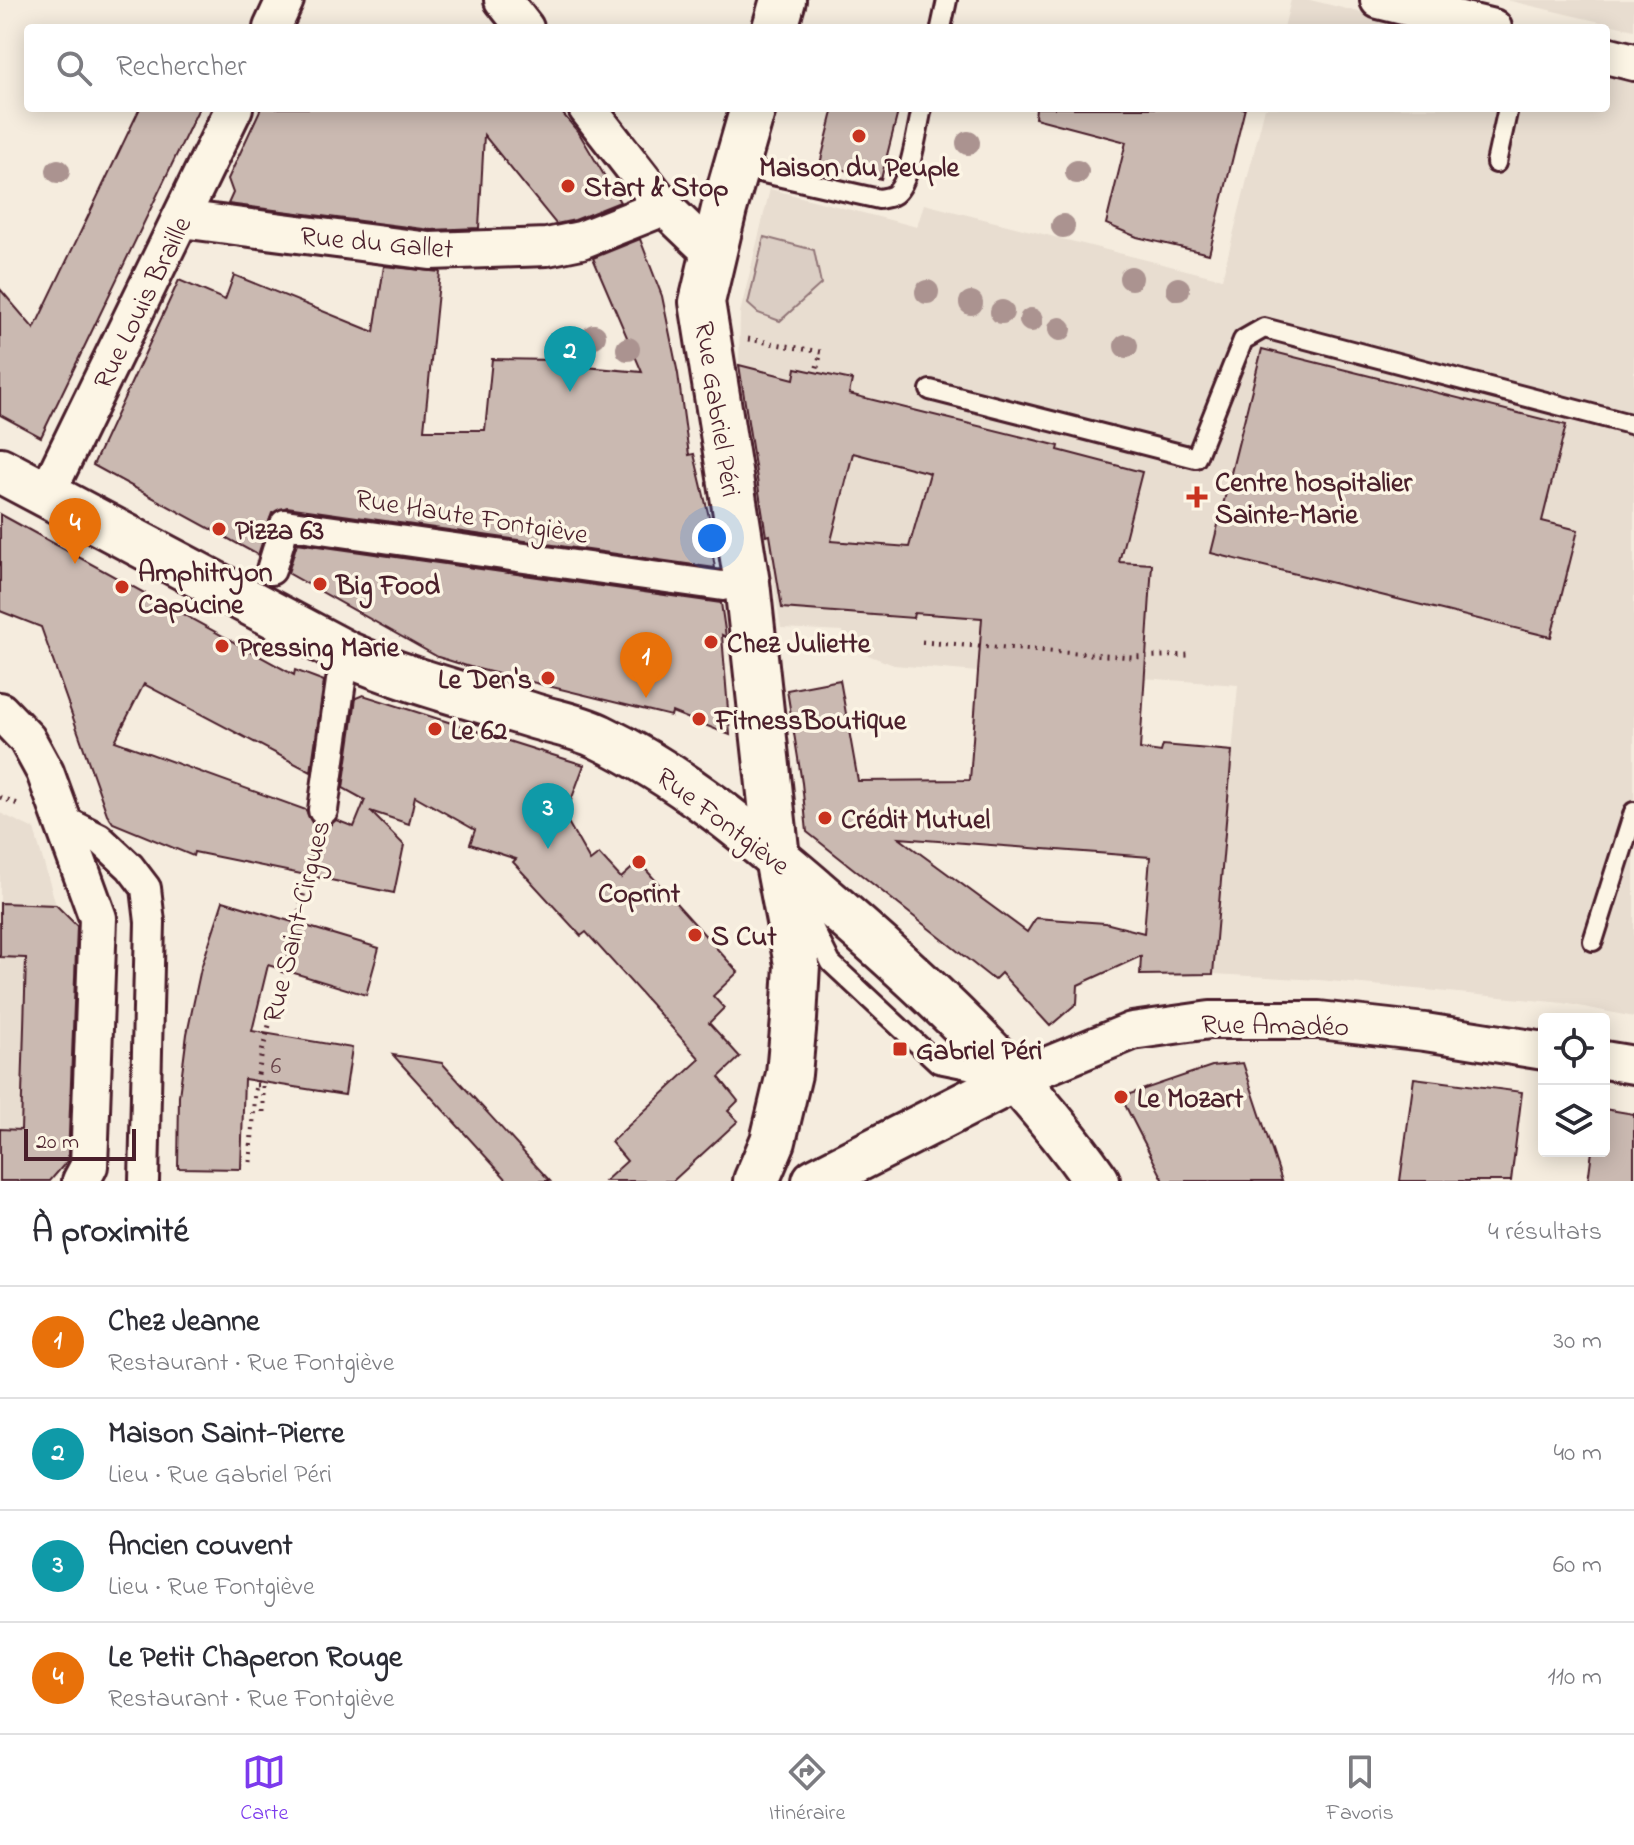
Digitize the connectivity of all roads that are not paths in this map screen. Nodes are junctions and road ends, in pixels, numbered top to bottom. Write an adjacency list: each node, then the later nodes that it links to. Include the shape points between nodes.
1 (285, 0): 6 (street)
2 (503, 0): 7 (street)
3 (783, 0): 8 (main road)
4 (947, 0): 9 (lane)
5 (1379, 0): 10 (street)
6 (274, 24)
7 (522, 24)
8 (776, 24)
9 (942, 24)
10 (1477, 24)
11 (1610, 56): 12 (street)
12 (1634, 62)
13 (232, 112): 21 (street, Rue Louis Braille)
14 (589, 112): 20 (street)
15 (752, 112): 19 (main road, Rue Gabriel Péri)
16 (921, 112): 19 (lane, via 909,165 895,195 879,199)
17 (1507, 112): 18 (lane)
18 (1496, 163)
19 (737, 167): 22 (main road, Rue Gabriel Péri)
20 (654, 217): 21 (street, Rue du Gallet, via 547,247 430,251); 22 (street)
21 (188, 224): 26 (street, Rue Louis Braille)
22 (713, 254): 27 (main road, Rue Gabriel Péri, via 702,302)
23 (930, 390): 24 (lane, via 1196,458 1243,340 1264,328)
24 (1634, 425)
25 (0, 470): 26 (main road, Rue Fontgiève)
26 (46, 495): 28 (main road, Rue Fontgiève)
27 (735, 585): 28 (street, via 285,524); 28 (lane, Rue Haute Fontgiève, via 284,515); 34 (main road, Rue Gabriel Péri)
28 (262, 588): 34 (main road, Rue Fontgiève, via 381,669 597,735 651,763 703,797)
29 (341, 681): 31 (street, Rue Saint-Cirgues)
30 (0, 711): 33 (street, via 27,739)
31 (323, 810)
32 (1634, 812): 35 (lane)
33 (63, 820): 40 (street, via 98,918); 41 (street, via 99,838 146,888 150,922)
34 (777, 858): 39 (main road, Rue Fontgiève, via 853,922); 42 (main road, Rue Gabriel Péri, via 797,964 794,1019 789,1074 773,1141)
35 (1593, 941)
36 (1538, 1050): 39 (street, Rue Amadéo, via 1319,1020 1210,1020 1132,1031)
37 (1610, 1061): 38 (street)
38 (1634, 1065)
39 (1015, 1079): 43 (main road); 44 (main road, Rue Fontgiève)
40 (85, 1174)
41 (144, 1181)
42 (756, 1181)
43 (815, 1181)
44 (1097, 1181)

